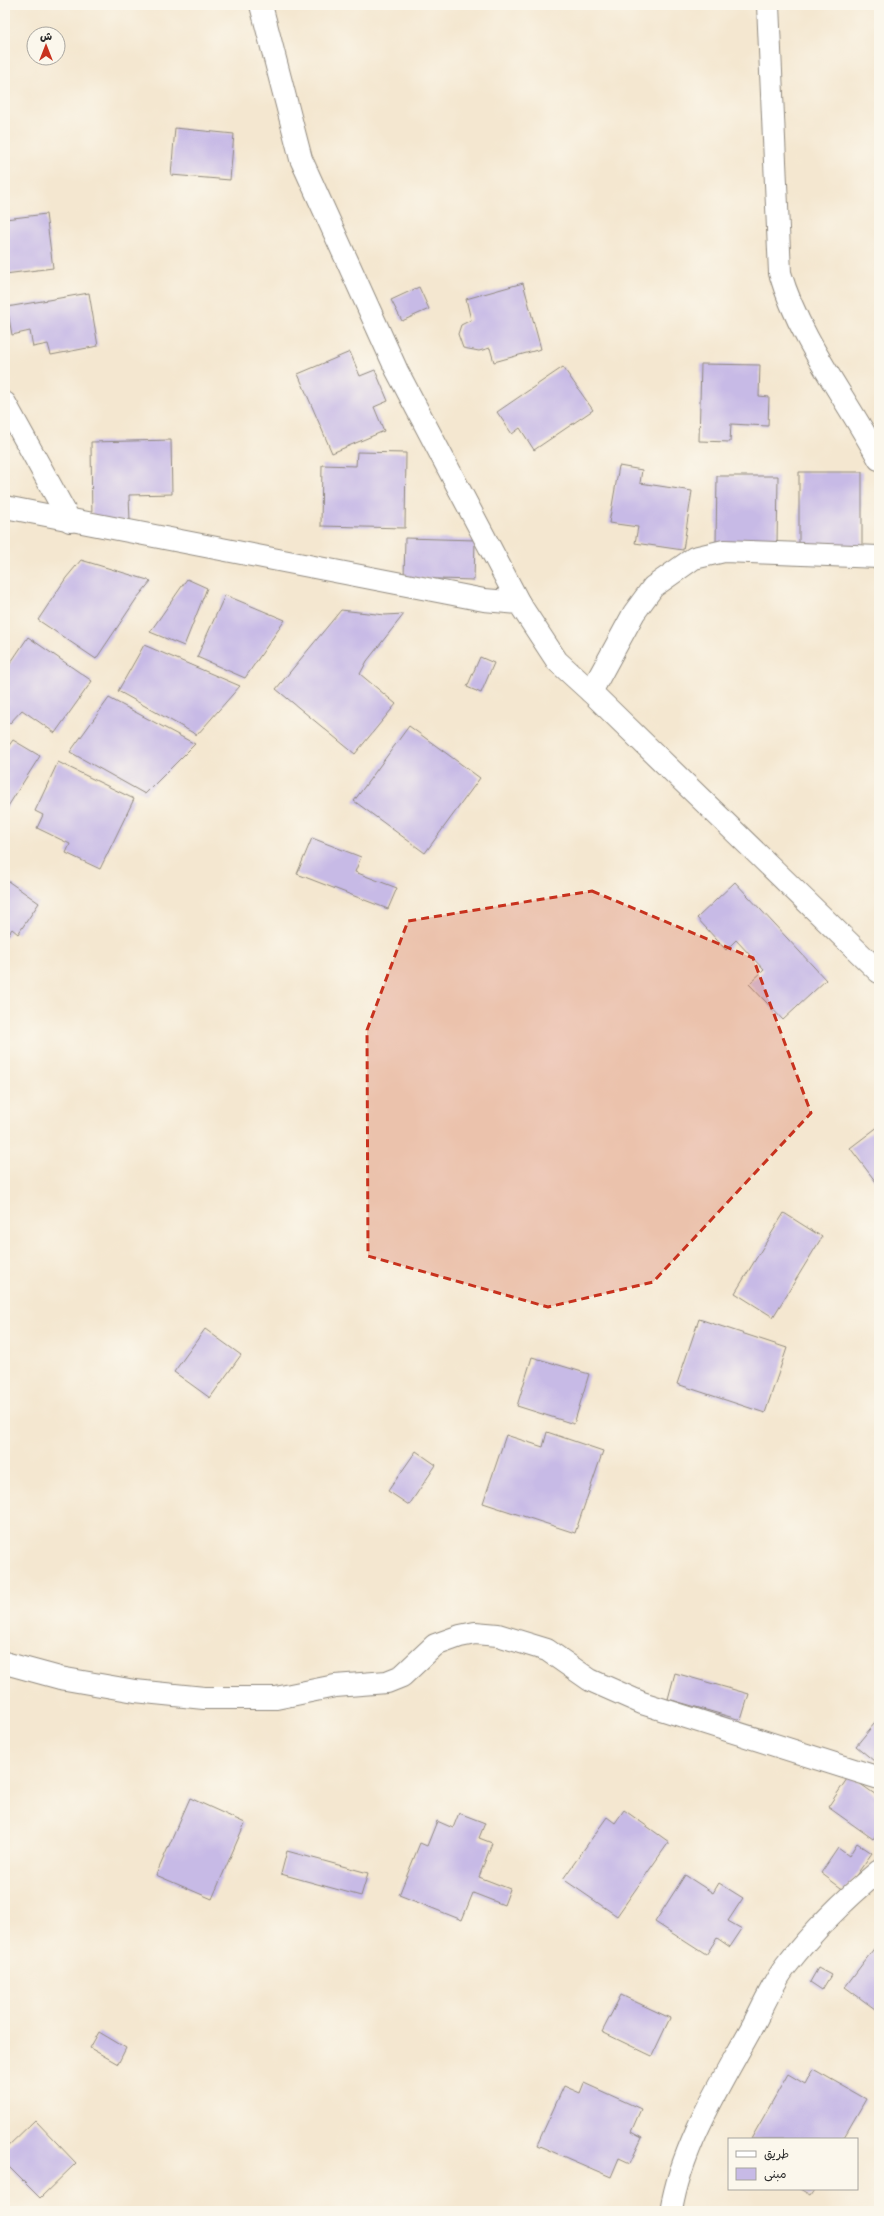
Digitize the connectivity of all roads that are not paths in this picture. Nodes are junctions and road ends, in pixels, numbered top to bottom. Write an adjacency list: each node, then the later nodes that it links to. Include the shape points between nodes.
1 (261, 5): 8 (street, via 302,158 397,371)
2 (768, 5): 4 (street, via 780,273 788,298 808,340)
3 (5, 403): 6 (street)
4 (879, 459)
5 (5, 507): 6 (street)
6 (70, 521): 8 (street, via 238,551 484,600)
7 (879, 557): 9 (street, via 724,551 694,558 653,587 634,613)
8 (519, 603): 9 (street, via 557,661)
9 (591, 692): 10 (street)
10 (879, 972)
11 (5, 1663): 12 (street, via 60,1678 135,1691 204,1698 276,1698 335,1686 387,1682 402,1676 435,1645 475,1633 498,1635 547,1650 590,1680 642,1703)
12 (879, 1778)
13 (879, 1871): 14 (street, via 816,1930 785,1967 698,2126 675,2189)
14 (670, 2211)

